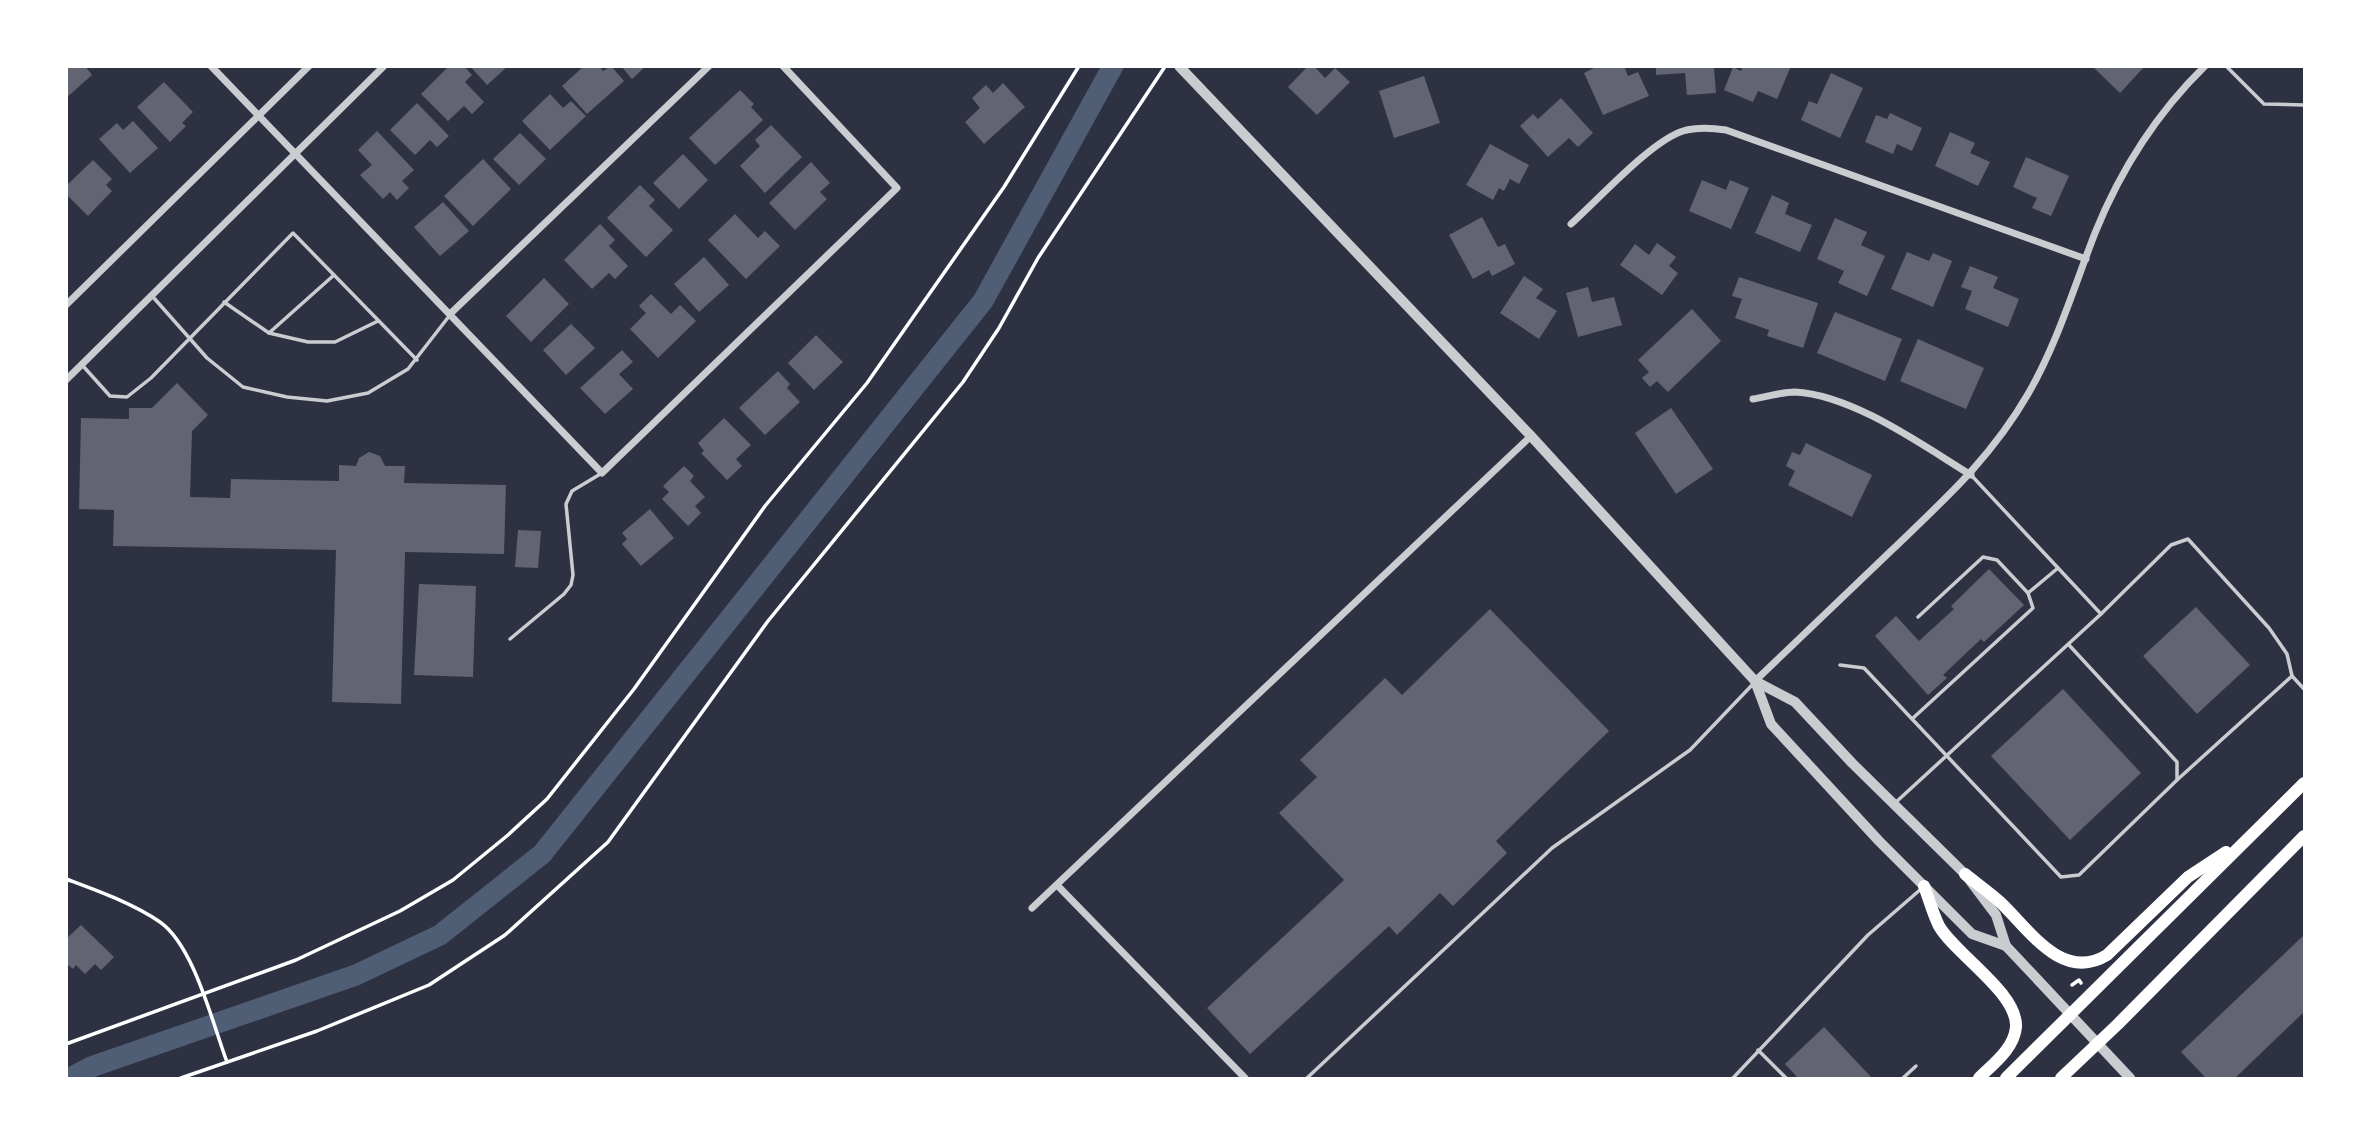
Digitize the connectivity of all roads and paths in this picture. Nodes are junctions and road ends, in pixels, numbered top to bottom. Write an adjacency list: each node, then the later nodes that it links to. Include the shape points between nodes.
1 (211, 66): 12 (street)
2 (309, 66): 12 (street)
3 (384, 66): 13 (street)
4 (709, 66): 20 (street)
5 (783, 66): 29 (street, via 897,188)
6 (1079, 66): 56 (path, via 1004,187 867,383 765,506 634,689 547,799 453,880 400,911 296,960)
7 (1166, 66): 61 (path, via 1038,258 963,382 768,621 608,842 505,935 429,985)
8 (1179, 66): 28 (street)
9 (2205, 66): 15 (street, via 2135,153)
10 (2225, 66): 11 (lane, via 2264,104)
11 (2305, 105)
12 (258, 116): 13 (street); 19 (street)
13 (295, 154): 17 (street); 20 (street)
14 (1572, 224): 15 (street, via 1660,143 1684,131 1711,128)
15 (2085, 259): 30 (street, via 2034,383)
16 (334, 275): 18 (lane, via 293,233); 21 (lane); 22 (lane)
17 (152, 295): 23 (lane); 25 (street)
18 (224, 302): 22 (lane); 23 (lane)
19 (66, 305)
20 (450, 314): 24 (lane); 29 (street)
21 (379, 321): 22 (lane, via 335,342 308,342); 24 (lane)
22 (269, 333)
23 (189, 337): 24 (lane, via 243,387 287,397 327,401 368,393); 25 (lane, via 127,397 110,396)
24 (417, 360)
25 (82, 364): 26 (street)
26 (66, 380)
27 (1753, 399): 30 (street, via 1794,392 1842,404 1881,419)
28 (1531, 436): 39 (street); 50 (street)
29 (602, 473): 35 (lane, via 572,491 566,504 571,585)
30 (1970, 475): 31 (lane); 39 (street)
31 (2058, 568): 32 (lane); 33 (lane)
32 (2028, 593): 34 (lane, via 1997,560 1983,557); 41 (lane, via 2033,608)
33 (2101, 614): 36 (lane); 38 (lane, via 2171,545 2188,539 2269,628 2287,654)
34 (1918, 617)
35 (510, 639)
36 (2069, 645): 42 (lane); 43 (lane, via 2177,762)
37 (1840, 665): 41 (lane, via 1864,668)
38 (2292, 676): 40 (lane); 43 (lane)
39 (1755, 681): 45 (street, via 1795,702); 51 (street, via 1771,724); 63 (lane, via 1690,750 1552,848)
40 (2305, 690)
41 (1912, 719): 42 (lane)
42 (1946, 756): 43 (lane, via 2061,877 2079,875); 45 (lane)
43 (2178, 780)
44 (2305, 783): 46 (main road)
45 (1894, 804): 48 (street)
46 (2250, 836): 48 (main road, via 2188,877 2107,955 2095,961 2068,961 2053,954); 57 (main road)
47 (2305, 836): 59 (main road)
48 (1965, 874): 53 (street, via 1996,915)
49 (66, 879): 56 (path, via 161,923 187,953)
50 (1056, 885): 52 (street); 65 (street)
51 (1924, 886): 53 (street, via 1972,934); 60 (lane, via 1868,935); 69 (main road, via 1940,927 1999,991 2014,1018 2016,1027 2009,1047)
52 (1032, 908)
53 (2006, 946): 57 (street)
54 (2082, 984): 55 (path, via 2079,980)
55 (2072, 985)
56 (202, 995): 58 (path); 61 (path)
57 (2071, 1017): 59 (street); 70 (main road)
58 (66, 1044)
59 (2097, 1044): 71 (main road); 72 (street)
60 (1758, 1050): 66 (lane); 67 (lane)
61 (227, 1062): 64 (path)
62 (1916, 1066): 68 (lane)
63 (1311, 1077)
64 (181, 1079)
65 (1245, 1079)
66 (1733, 1079)
67 (1786, 1079)
68 (1903, 1079)
69 (1979, 1079)
70 (2006, 1079)
71 (2061, 1079)
72 (2130, 1079)

